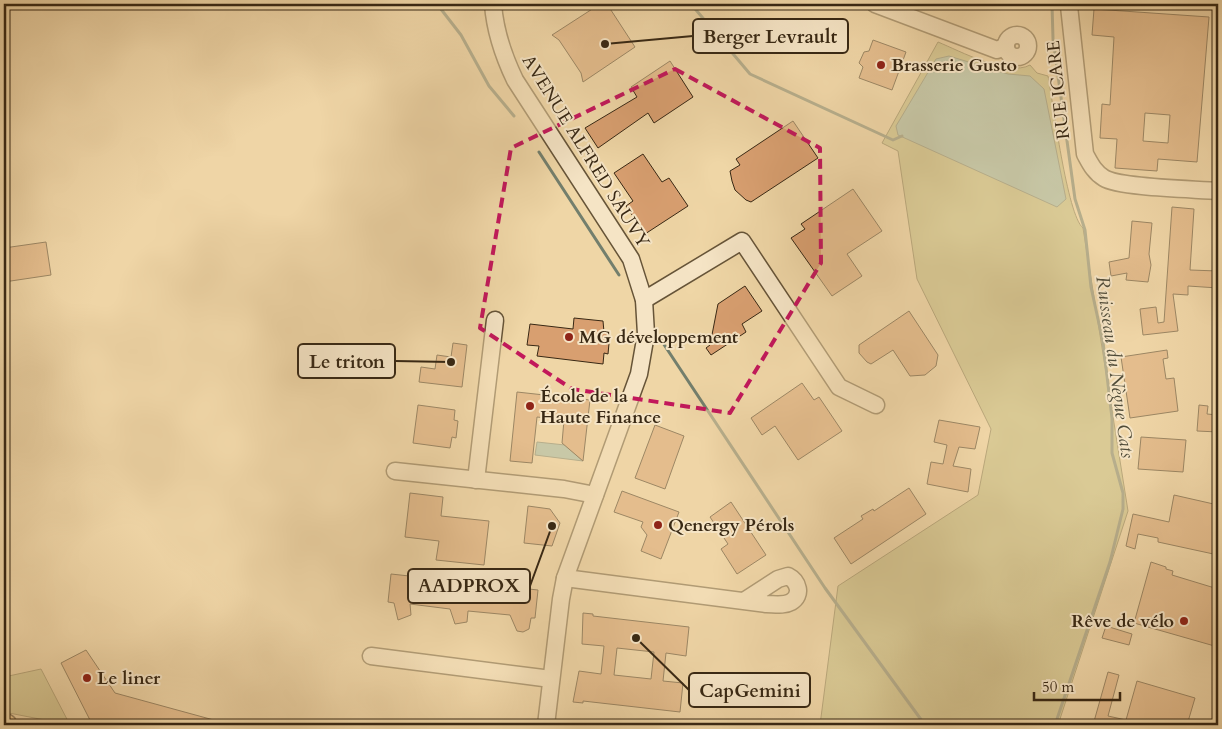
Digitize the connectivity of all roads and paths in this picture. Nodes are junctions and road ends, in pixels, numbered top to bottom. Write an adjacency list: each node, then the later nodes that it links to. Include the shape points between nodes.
1 (493, 4): 6 (street, AVENUE ALFRED SAUVY, via 496,32 515,80 631,259)
2 (875, 4): 4 (street, via 997,50)
3 (1069, 6): 5 (street, RUE ICARE, via 1085,154 1093,168 1105,178 1121,184)
4 (1006, 46)
5 (1218, 191)
6 (644, 300): 8 (street, via 742,241 839,387); 11 (street, AVENUE ALFRED SAUVY, via 646,334 639,374)
7 (495, 320): 10 (street)
8 (876, 405)
9 (395, 471): 10 (street)
10 (476, 480): 11 (street)
11 (595, 494): 12 (street, AVENUE ALFRED SAUVY)
12 (565, 578): 13 (street); 15 (street, AVENUE ALFRED SAUVY)
13 (744, 601)
14 (370, 656): 15 (street)
15 (551, 679): 16 (street, AVENUE ALFRED SAUVY)
16 (546, 725)

